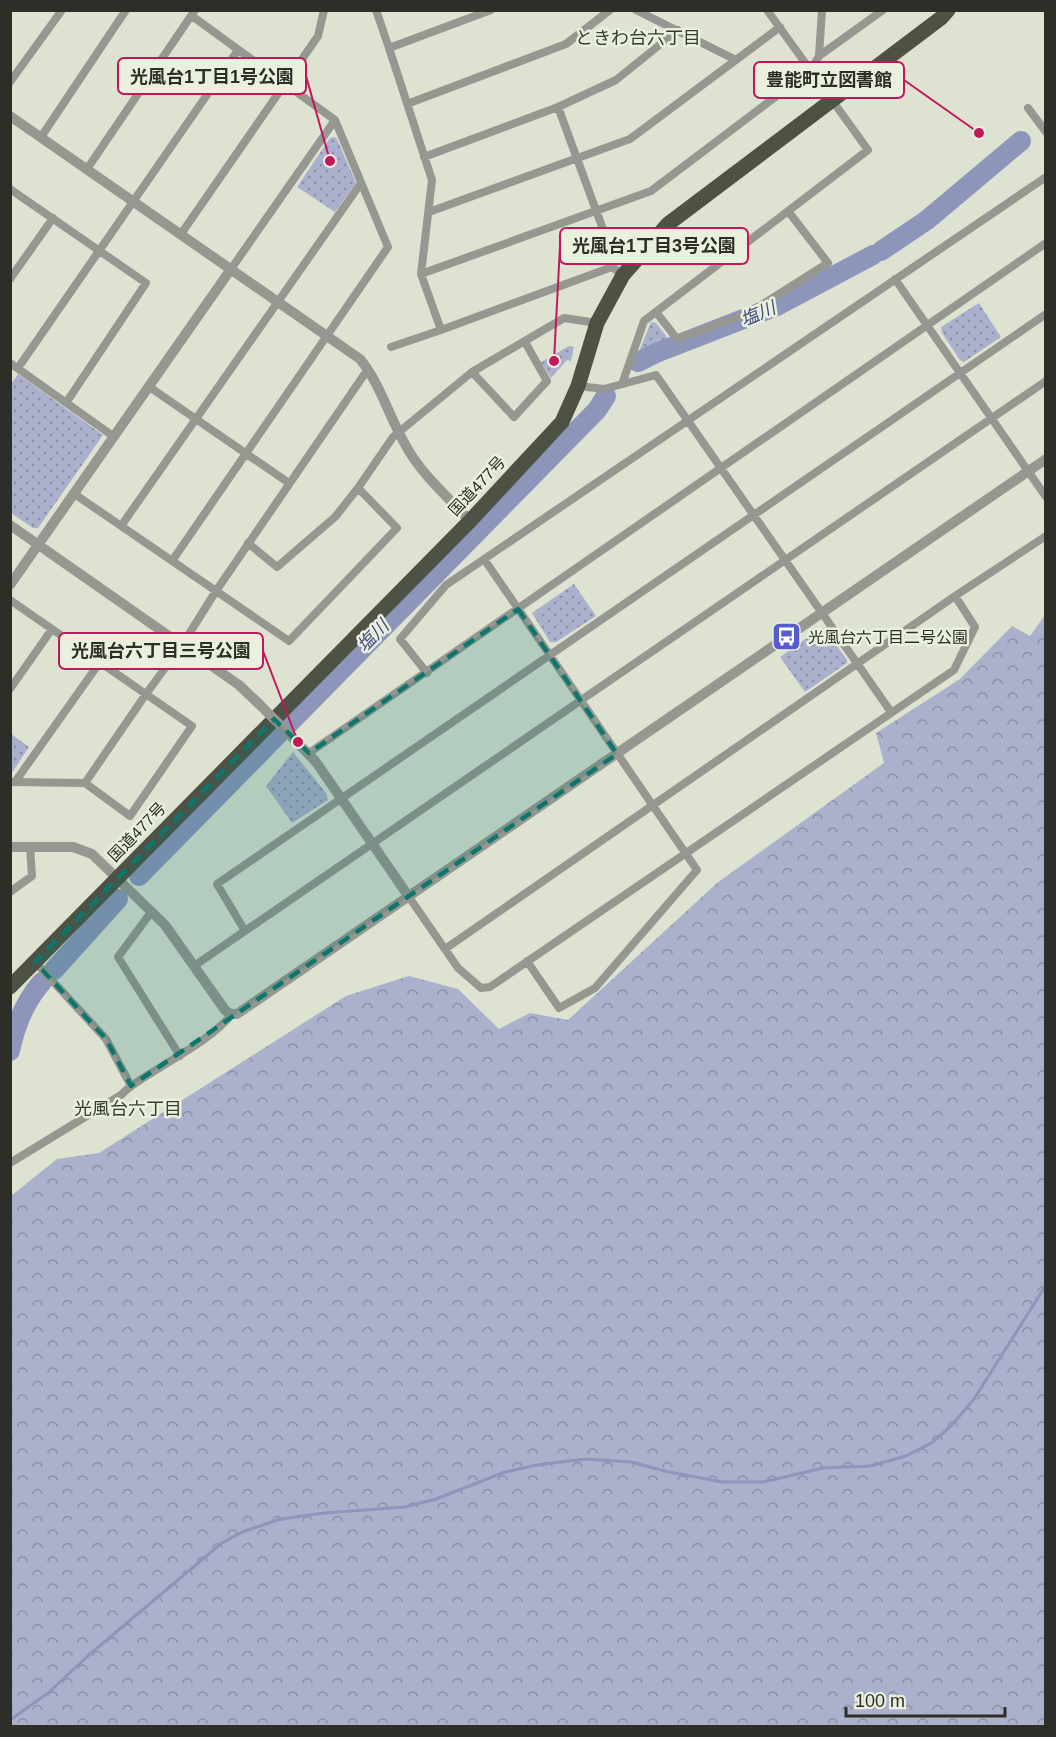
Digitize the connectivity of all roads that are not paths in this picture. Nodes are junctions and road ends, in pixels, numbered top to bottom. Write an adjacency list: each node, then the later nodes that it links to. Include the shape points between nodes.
1 (62, 10): 20 (street)
2 (126, 10): 29 (street)
3 (324, 10): 21 (street, via 318,36)
4 (376, 10): 15 (street)
5 (491, 10): 15 (street)
6 (610, 10): 23 (street, via 566,44)
7 (636, 10): 14 (street)
8 (767, 10): 13 (street)
9 (822, 10): 17 (street)
10 (948, 10): 22 (highway, 国道477号)
11 (878, 12): 17 (street)
12 (193, 13): 16 (street); 32 (street)
13 (780, 27): 18 (street); 19 (street)
14 (678, 30): 18 (street); 24 (street, via 616,80)
15 (389, 48): 23 (street)
16 (238, 50): 21 (street); 36 (street)
17 (819, 56): 19 (street)
18 (736, 60): 31 (street, via 630,139)
19 (811, 70): 22 (street); 39 (street, via 651,191)
20 (10, 82)
21 (285, 83): 27 (street); 42 (street)
22 (833, 100): 37 (street, via 868,150); 47 (highway, 国道477号, via 668,224)
23 (407, 104): 30 (street)
24 (558, 107): 30 (street); 31 (street)
25 (1028, 108): 28 (street)
26 (10, 116): 29 (street)
27 (335, 120): 34 (street); 45 (street)
28 (1046, 132)
29 (41, 137): 32 (street)
30 (424, 157): 38 (street, via 432,180)
31 (577, 158): 38 (street); 39 (street)
32 (87, 169): 36 (street)
33 (1046, 177): 49 (street)
34 (361, 183): 50 (street); 56 (street, via 388,247)
35 (10, 189): 40 (street)
36 (134, 201): 42 (street); 44 (street)
37 (788, 211): 51 (street); 51 (street, via 828,263 749,313 677,339)
38 (429, 212): 46 (street)
39 (597, 212): 41 (street); 46 (street)
40 (52, 218): 44 (street); 48 (street)
41 (604, 232)
42 (181, 234): 45 (street)
43 (1046, 243): 54 (street)
44 (99, 250): 59 (street); 67 (street, via 146,283)
45 (231, 269): 50 (street); 65 (street)
46 (421, 274): 55 (street)
47 (623, 275): 53 (highway, 国道477号); 55 (street, via 612,267)
48 (10, 279)
49 (895, 279): 54 (street); 70 (street)
50 (279, 301): 56 (street); 69 (street)
51 (656, 312): 64 (street, via 644,321)
52 (1046, 314): 62 (street)
53 (597, 323): 57 (street, via 564,318); 66 (highway, 国道477号)
54 (927, 325): 62 (street); 75 (street)
55 (441, 330): 58 (street)
56 (327, 335): 60 (street); 73 (street)
57 (525, 342): 61 (street); 61 (street, via 547,381 514,417)
58 (391, 347)
59 (14, 366): 67 (street)
60 (368, 369): 71 (street); 77 (street)
61 (472, 372): 71 (street)
62 (960, 373): 68 (street); 81 (street)
63 (1046, 381): 68 (street)
64 (622, 384): 66 (street, via 604,389); 70 (street, via 656,375)
65 (148, 386): 69 (street); 72 (street)
66 (578, 386): 82 (highway, 国道477号, via 562,422)
67 (66, 403): 72 (street)
68 (992, 418): 76 (street); 89 (street)
69 (196, 419): 73 (street); 84 (street)
70 (687, 420): 75 (street); 88 (street)
71 (399, 432): 78 (street); 82 (street, via 415,460)
72 (113, 436): 79 (street)
73 (246, 453): 77 (street); 90 (street)
74 (1046, 459): 76 (street)
75 (721, 468): 81 (street); 95 (street)
76 (1028, 471): 80 (street); 96 (street)
77 (289, 483): 86 (street)
78 (358, 488): 86 (street, via 335,517 277,567); 92 (street, via 397,528 289,641)
79 (73, 493): 84 (street); 87 (street)
80 (1046, 496)
81 (754, 515): 89 (street); 99 (street)
82 (471, 521): 117 (highway, 国道477号)
83 (10, 525): 87 (street)
84 (121, 526): 90 (street)
85 (1046, 536): 93 (street)
86 (248, 543): 92 (street)
87 (39, 545): 91 (street); 98 (street)
88 (484, 559): 95 (street); 102 (street, via 446,585 400,639)
89 (785, 560): 96 (street); 105 (street)
90 (172, 561): 92 (street)
91 (10, 585)
92 (216, 591): 98 (street)
93 (955, 596): 101 (street); 106 (street, via 975,627 954,670)
94 (10, 600): 97 (street)
95 (518, 609): 99 (street); 102 (street)
96 (822, 613): 101 (street); 108 (street)
97 (52, 629): 100 (street); 103 (street)
98 (182, 645): 104 (street); 107 (street, bridge, via 238,685)
99 (550, 655): 105 (street); 111 (street)
100 (100, 662): 104 (street); 109 (street)
101 (857, 664): 106 (street); 112 (street)
102 (427, 673): 107 (street)
103 (10, 689)
104 (146, 694): 110 (street); 110 (street, via 192,726 129,816)
105 (581, 700): 108 (street); 113 (street)
106 (891, 712): 116 (street)
107 (309, 753): 111 (street)
108 (617, 754): 112 (street); 119 (street)
109 (13, 782): 110 (street)
110 (85, 783)
111 (341, 798): 113 (street); 121 (street, via 217,884)
112 (652, 805): 116 (street); 122 (street)
113 (373, 844): 119 (street); 121 (street)
114 (10, 846): 115 (street)
115 (30, 847): 117 (street, via 83,849); 118 (street, via 32,876)
116 (685, 853): 123 (street); 123 (street, via 697,870 595,988 559,1008)
117 (118, 877): 120 (street); 124 (highway, 国道477号)
118 (10, 892)
119 (409, 897): 122 (street); 127 (street, via 243,1011)
120 (152, 911): 125 (street); 128 (street, via 118,957)
121 (245, 932): 125 (street)
122 (445, 949): 123 (street, via 458,968 480,988 490,987)
123 (527, 961)
124 (35, 962): 126 (highway, 国道477号); 129 (street, via 106,1039)
125 (194, 966): 127 (street, via 223,1008)
126 (10, 987)
127 (232, 1014): 128 (street)
128 (180, 1056): 129 (street)
129 (130, 1086): 130 (street)
130 (10, 1163)

